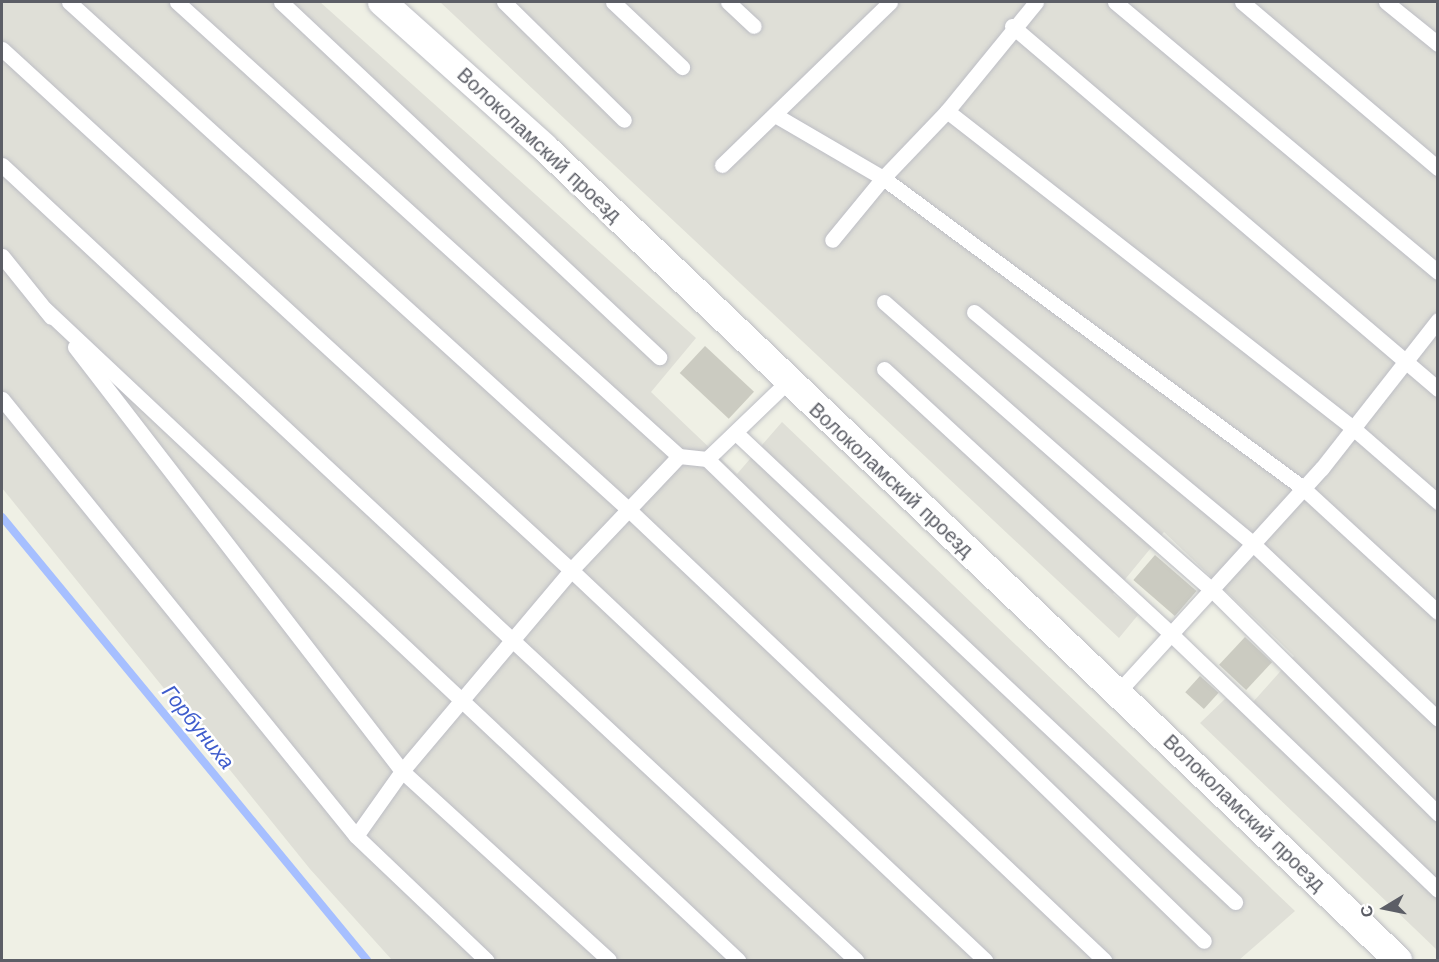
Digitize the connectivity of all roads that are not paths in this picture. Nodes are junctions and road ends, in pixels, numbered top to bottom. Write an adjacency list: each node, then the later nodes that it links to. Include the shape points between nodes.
1 (69, 2): 44 (lane)
2 (177, 2): 40 (lane)
3 (280, 2): 32 (lane)
4 (382, 2): 35 (street, Волоколамский проезд, via 544,147)
5 (504, 2): 20 (lane)
6 (613, 2): 17 (lane)
7 (728, 2): 13 (lane)
8 (890, 2): 19 (lane)
9 (1036, 2): 14 (lane)
10 (1115, 2): 27 (lane)
11 (1242, 2): 23 (lane)
12 (1386, 2): 15 (lane)
13 (754, 26)
14 (1012, 26): 18 (lane); 33 (lane)
15 (1437, 44)
16 (2, 49): 46 (lane)
17 (682, 66)
18 (947, 111): 24 (lane); 38 (lane)
19 (775, 115): 22 (lane); 24 (lane)
20 (624, 120)
21 (2, 165): 50 (lane)
22 (722, 165)
23 (1437, 168)
24 (883, 178): 25 (lane); 42 (lane)
25 (832, 240)
26 (2, 256): 29 (lane)
27 (1437, 272)
28 (884, 302): 47 (lane)
29 (45, 309): 52 (lane); 54 (lane)
30 (974, 312): 45 (lane)
31 (1437, 320): 33 (lane)
32 (659, 357)
33 (1406, 360): 36 (lane); 38 (lane)
34 (884, 369): 49 (lane)
35 (787, 382): 39 (lane); 51 (street, Волоколамский проезд)
36 (1437, 389)
37 (2, 399): 56 (lane)
38 (1353, 428): 42 (lane); 43 (lane)
39 (736, 433): 41 (lane); 58 (lane)
40 (679, 456): 41 (lane); 44 (lane)
41 (707, 459): 59 (lane)
42 (1303, 488): 45 (lane); 48 (lane)
43 (1437, 502)
44 (628, 509): 46 (lane); 65 (lane)
45 (1252, 543): 47 (lane); 53 (lane)
46 (571, 570): 50 (lane); 64 (lane)
47 (1210, 588): 49 (lane); 55 (lane)
48 (1437, 612)
49 (1170, 633): 51 (lane); 57 (lane)
50 (509, 640): 52 (lane); 63 (lane)
51 (1118, 692): 66 (street, Волоколамский проезд)
52 (459, 703): 54 (lane); 62 (lane)
53 (1437, 719)
54 (402, 771): 56 (lane); 61 (lane)
55 (1437, 814)
56 (356, 836): 60 (lane)
57 (1437, 890)
58 (1235, 902)
59 (1204, 941)
60 (486, 960)
61 (609, 960)
62 (738, 960)
63 (856, 960)
64 (985, 960)
65 (1104, 960)
66 (1398, 960)

